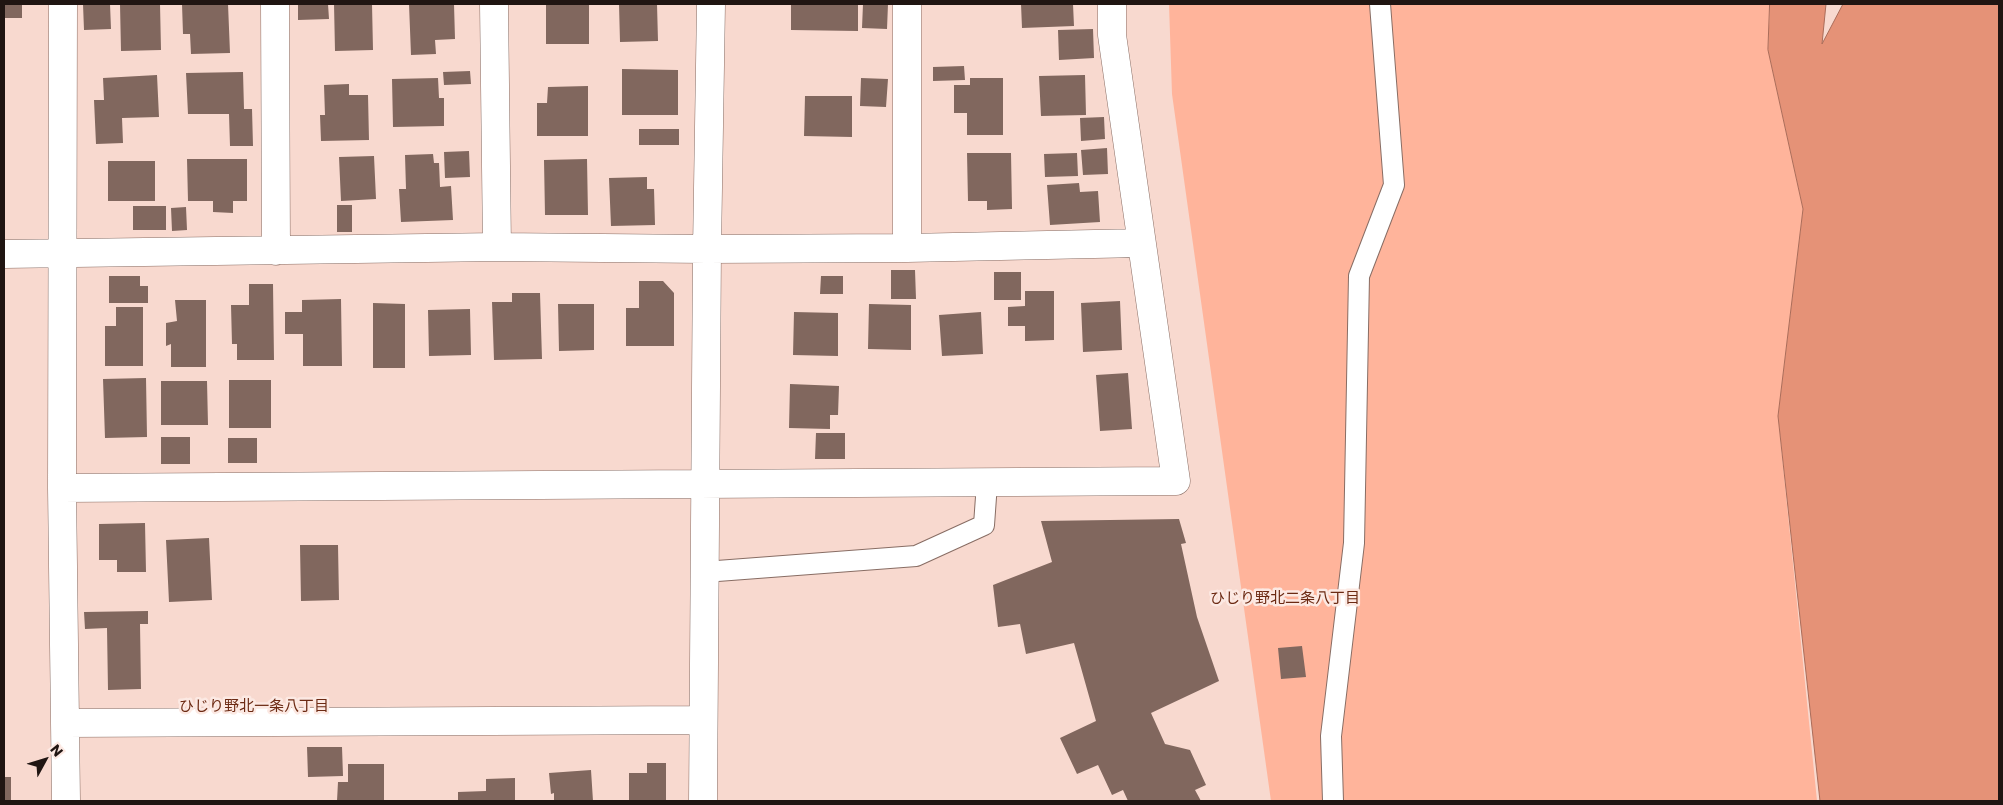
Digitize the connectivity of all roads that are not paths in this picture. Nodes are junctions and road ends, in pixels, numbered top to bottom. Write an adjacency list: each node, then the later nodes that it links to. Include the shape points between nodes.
1 (63, 4): 13 (street)
2 (275, 4): 12 (street)
3 (494, 4): 9 (street)
4 (711, 4): 11 (street)
5 (907, 4): 10 (street)
6 (1112, 4): 8 (street, via 1112,36)
7 (1380, 4): 23 (lane, via 1394,185 1359,276 1354,542 1331,736)
8 (1141, 243): 10 (street); 15 (street, via 1176,480)
9 (497, 247): 11 (street); 12 (street)
10 (907, 248): 11 (street)
11 (707, 249): 16 (street)
12 (276, 251): 13 (street)
13 (62, 252): 14 (street); 17 (street)
14 (4, 254)
15 (987, 483): 16 (street); 18 (lane, via 984,525 916,556)
16 (706, 484): 17 (street); 18 (street)
17 (62, 488): 20 (street)
18 (704, 572): 19 (street)
19 (703, 720): 20 (street); 22 (street)
20 (65, 723): 21 (street)
21 (66, 801)
22 (703, 801)
23 (1333, 801)

